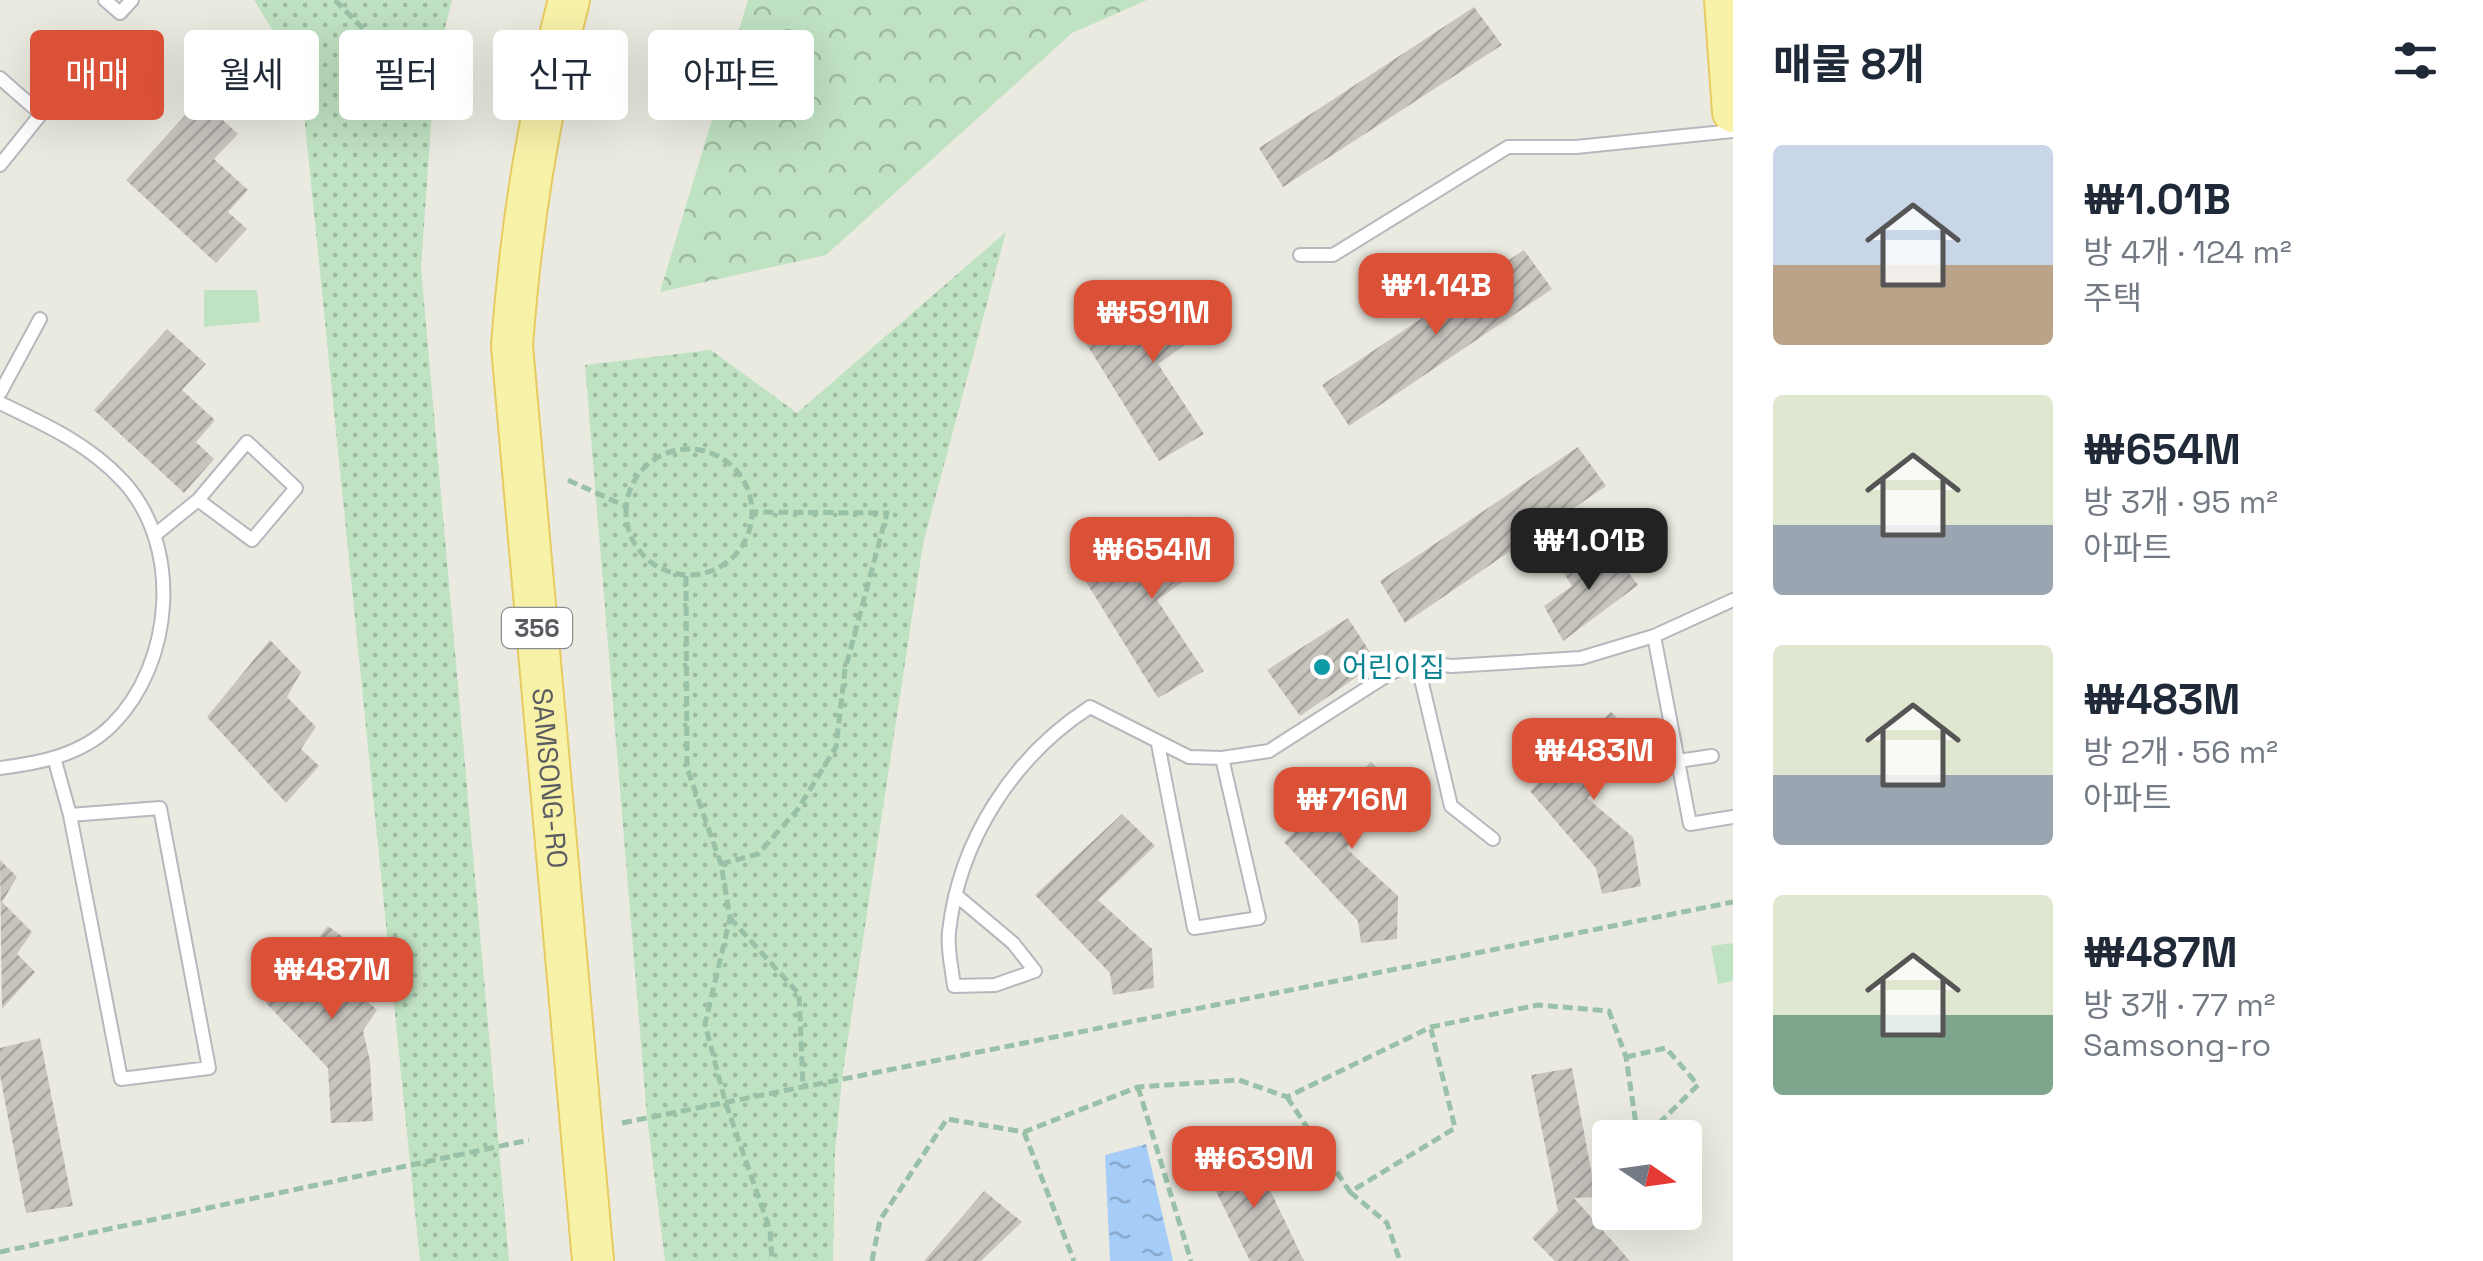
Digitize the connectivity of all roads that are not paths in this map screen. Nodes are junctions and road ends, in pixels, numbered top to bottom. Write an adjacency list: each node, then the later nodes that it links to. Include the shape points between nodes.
1 (105, 0): 2 (lane, via 120,13)
2 (132, 0)
3 (570, 0): 28 (main road, SAMSONG-RO / 356, via 543,99 522,220 512,346)
4 (1726, 0): 6 (main road)
5 (0, 78): 8 (lane, via 41,114)
6 (1733, 112)
7 (1733, 131): 9 (lane, via 1508,148 1333,256)
8 (0, 165)
9 (1300, 255)
10 (40, 319): 11 (lane)
11 (0, 393)
12 (0, 403): 14 (lane, via 76,439 124,482)
13 (198, 500): 13 (lane, via 247,442 296,488 252,540); 14 (lane)
14 (156, 534): 21 (lane, via 165,595 152,665 112,726)
15 (1733, 600): 16 (lane)
16 (1654, 636): 17 (lane, via 1580,658); 22 (lane)
17 (1417, 662): 20 (lane, via 1269,751); 26 (lane, via 1451,806)
18 (1158, 744): 20 (lane, via 1189,757); 20 (lane, via 1194,928 1259,918); 27 (lane, via 1090,707 1060,726 984,820)
19 (1712, 756): 22 (lane)
20 (1222, 758)
21 (55, 760): 23 (lane); 24 (lane)
22 (1678, 761): 25 (lane, via 1690,824)
23 (0, 768)
24 (70, 815): 24 (lane, via 121,1079 210,1068 160,808)
25 (1733, 817)
26 (1493, 839)
27 (957, 896): 27 (lane, via 948,934 954,986 995,985 1036,971)
28 (593, 1261)

